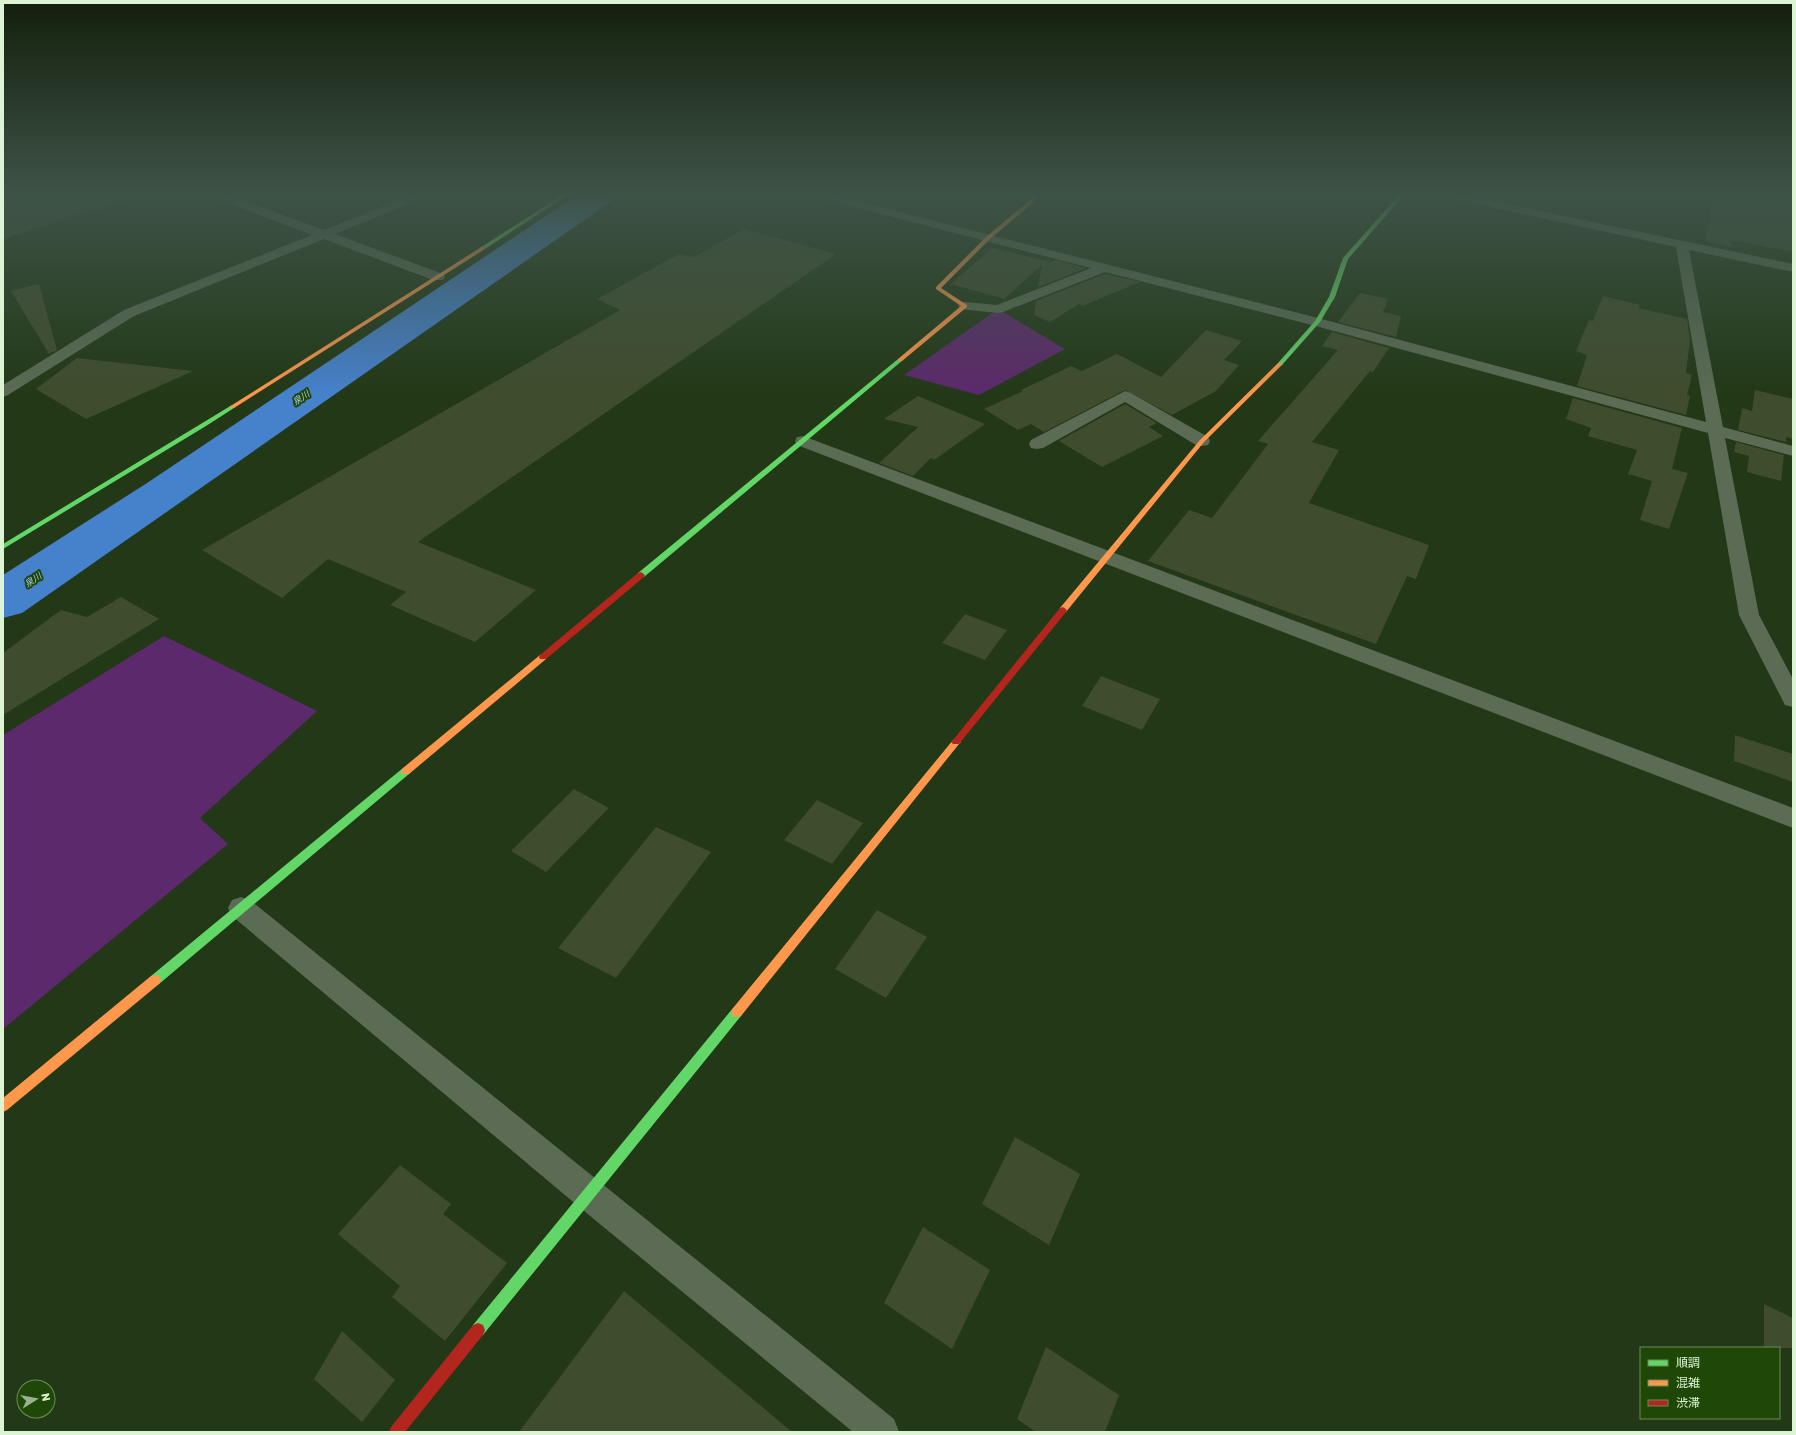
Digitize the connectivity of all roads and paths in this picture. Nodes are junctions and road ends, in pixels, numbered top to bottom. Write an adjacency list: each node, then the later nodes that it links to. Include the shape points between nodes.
1 (257, 262): 14 (street, via 129,313)
2 (398, 262): 11 (street)
3 (461, 262): 11 (street)
4 (964, 262): 12 (street, via 938,288)
5 (1080, 262): 9 (street)
6 (1344, 262): 13 (street, via 1332,297)
7 (1685, 262): 15 (street)
8 (1765, 262): 10 (street)
9 (1103, 268): 12 (street, via 998,309); 13 (street)
10 (1793, 268)
11 (438, 277): 20 (street, via 182,439 56,512)
12 (965, 306): 16 (street)
13 (1317, 322): 15 (street); 17 (street, via 1270,376)
14 (3, 392)
15 (1716, 430): 19 (street); 22 (street, via 1749,615)
16 (803, 440): 21 (street); 24 (street)
17 (1202, 441): 18 (street, via 1125,396); 21 (street)
18 (1037, 444)
19 (1793, 450)
20 (3, 547)
21 (1106, 557): 23 (street); 26 (street)
22 (1793, 699)
23 (1793, 818)
24 (241, 908): 25 (street); 26 (street)
25 (3, 1106)
26 (589, 1195): 27 (street); 28 (street)
27 (396, 1432)
28 (881, 1432)

